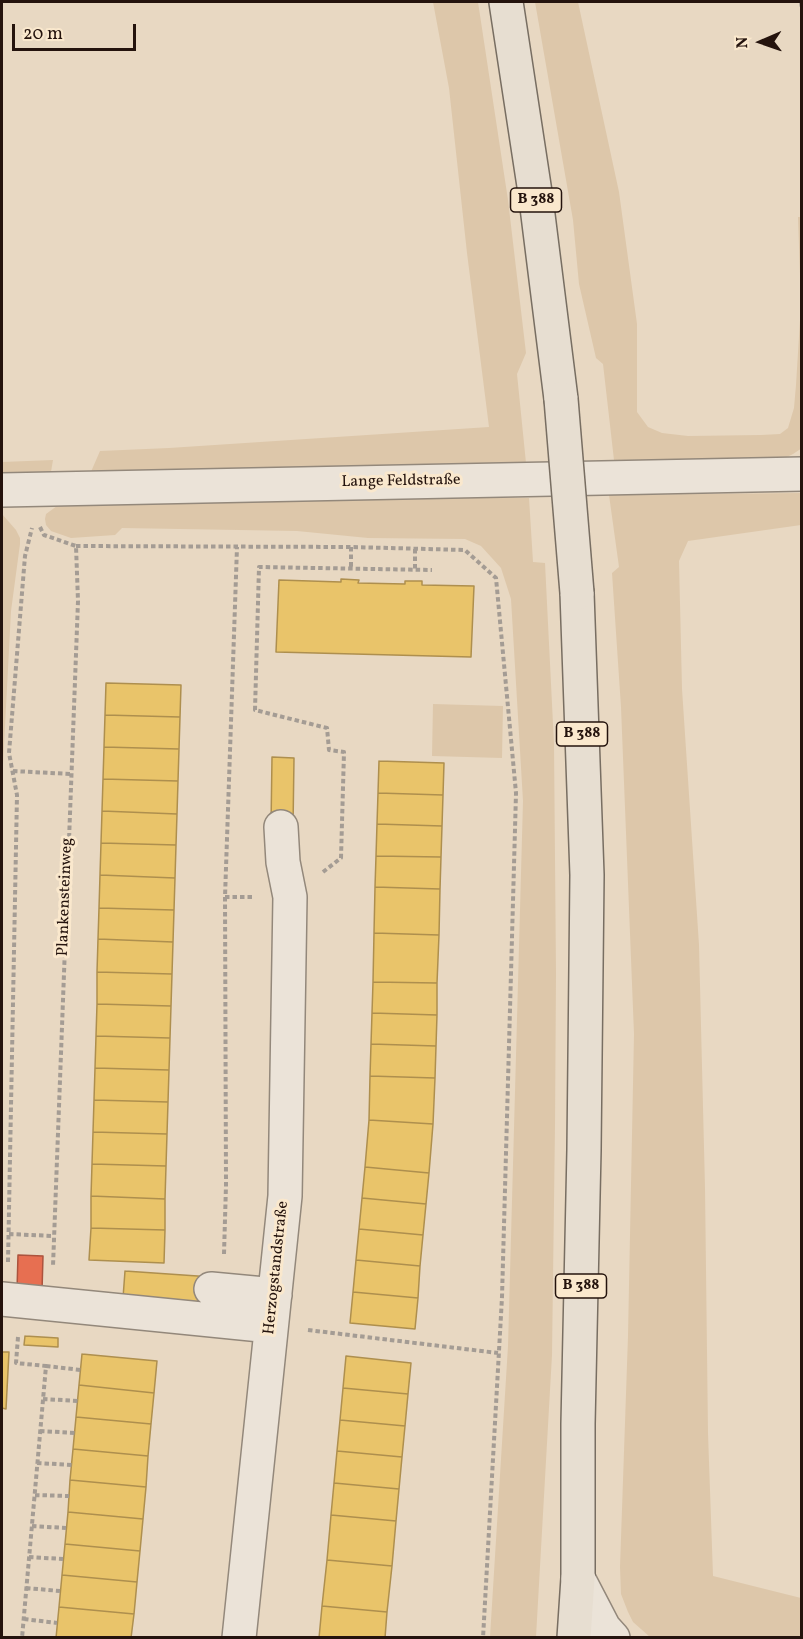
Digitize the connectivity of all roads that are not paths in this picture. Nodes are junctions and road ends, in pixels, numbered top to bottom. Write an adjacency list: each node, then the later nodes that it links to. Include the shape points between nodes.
1 (506, 2): 8 (main road, B 388, bridge, via 561,399 577,593 586,875)
2 (801, 474): 3 (street, Lange Feldstraße)
3 (2, 490)
4 (281, 827): 7 (street, Herzogstandstraße, via 290,897 285,1196)
5 (220, 1290): 7 (street)
6 (14, 1302): 7 (street)
7 (273, 1310): 9 (street, Herzogstandstraße)
8 (578, 1578): 10 (main road, B 388); 11 (street)
9 (239, 1638)
10 (574, 1638)
11 (613, 1638)

